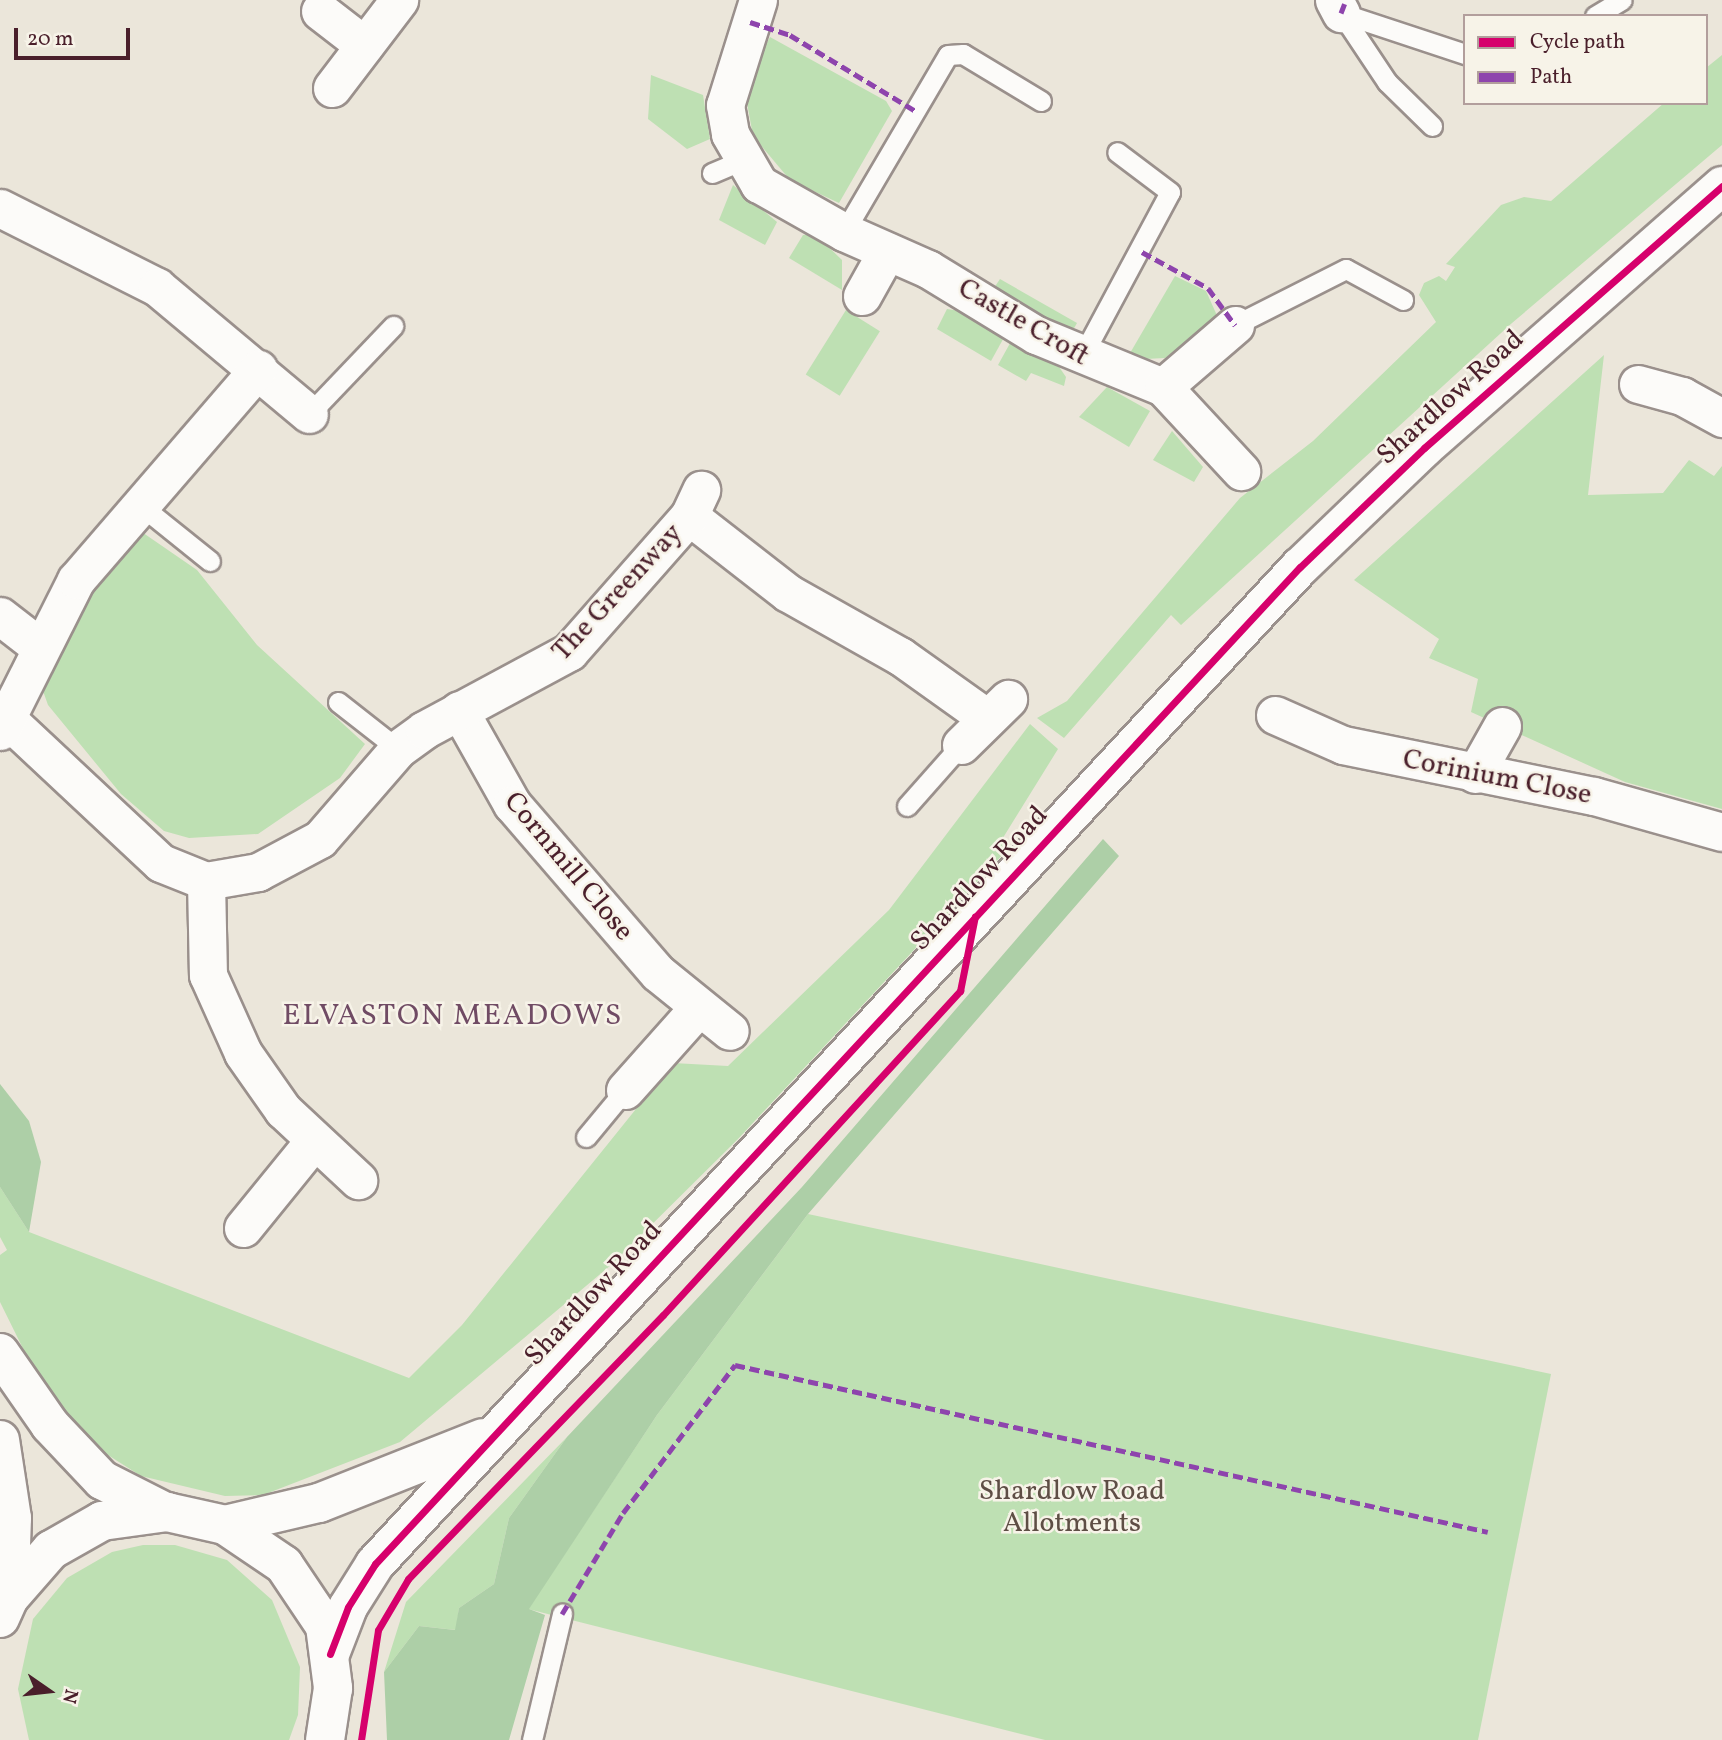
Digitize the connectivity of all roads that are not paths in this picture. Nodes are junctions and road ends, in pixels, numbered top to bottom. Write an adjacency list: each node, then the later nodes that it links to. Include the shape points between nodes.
1 (399, 0): 7 (street)
2 (758, 0): 15 (street, Castle Croft, via 725,105 728,167)
3 (1622, 0): 6 (lane)
4 (311, 6): 7 (street)
5 (1337, 6): 8 (lane); 11 (lane, via 1387,82)
6 (1598, 14)
7 (364, 44): 9 (street)
8 (1463, 53)
9 (332, 88)
10 (1041, 101): 15 (lane, via 963,54 948,55)
11 (1432, 126)
12 (1117, 152): 21 (lane, via 1170,192)
13 (1722, 186): 51 (street, Shardlow Road, via 1424,448 1300,567)
14 (0, 208): 22 (street, via 157,287)
15 (844, 232): 16 (street, Castle Croft)
16 (887, 251): 17 (street); 21 (street, Castle Croft, via 928,269)
17 (862, 296)
18 (1403, 300): 19 (lane, via 1346,269)
19 (1235, 325): 24 (street)
20 (393, 326): 25 (lane)
21 (1081, 358): 24 (street, Castle Croft)
22 (258, 369): 25 (street); 28 (street)
23 (1638, 384): 26 (street, via 1682,396)
24 (1163, 387): 27 (street, Castle Croft)
25 (309, 414)
26 (1722, 418)
27 (1241, 471)
28 (139, 504): 29 (lane); 31 (street, via 76,580)
29 (210, 561)
30 (0, 616): 31 (street)
31 (40, 647): 35 (street)
32 (338, 702): 38 (lane)
33 (459, 710): 37 (street, The Greenway, via 569,652 695,503 788,593 998,709); 38 (street, The Greenway); 43 (street, Cornmill Close, via 512,804 659,973)
34 (1275, 715): 39 (street, Corinium Close, via 1343,745)
35 (4, 725): 42 (street, via 138,845 181,874)
36 (1502, 726): 39 (street)
37 (961, 745): 40 (lane)
38 (398, 749): 42 (street, The Greenway, via 320,839 258,872)
39 (1475, 774): 41 (street, Corinium Close, via 1594,796)
40 (906, 806)
41 (1722, 832)
42 (205, 881): 47 (street, via 204,953 213,988 262,1084)
43 (698, 1008): 44 (street, Cornmill Close); 45 (street)
44 (730, 1031)
45 (625, 1090): 46 (lane)
46 (586, 1138)
47 (313, 1142): 48 (street); 49 (street)
48 (358, 1180)
49 (243, 1228)
50 (0, 1353): 53 (street, via 50,1425 102,1480)
51 (492, 1434): 54 (street, Shardlow Road, via 331,1500); 57 (street, Shardlow Road, via 375,1564 348,1606)
52 (0, 1440): 55 (street, via 12,1518)
53 (167, 1513): 54 (street); 55 (street, via 131,1514 80,1531 51,1550)
54 (225, 1525): 57 (street, via 284,1564 313,1601)
55 (4, 1608)
56 (562, 1614): 59 (lane)
57 (330, 1654): 58 (street)
58 (325, 1740)
59 (532, 1740)

